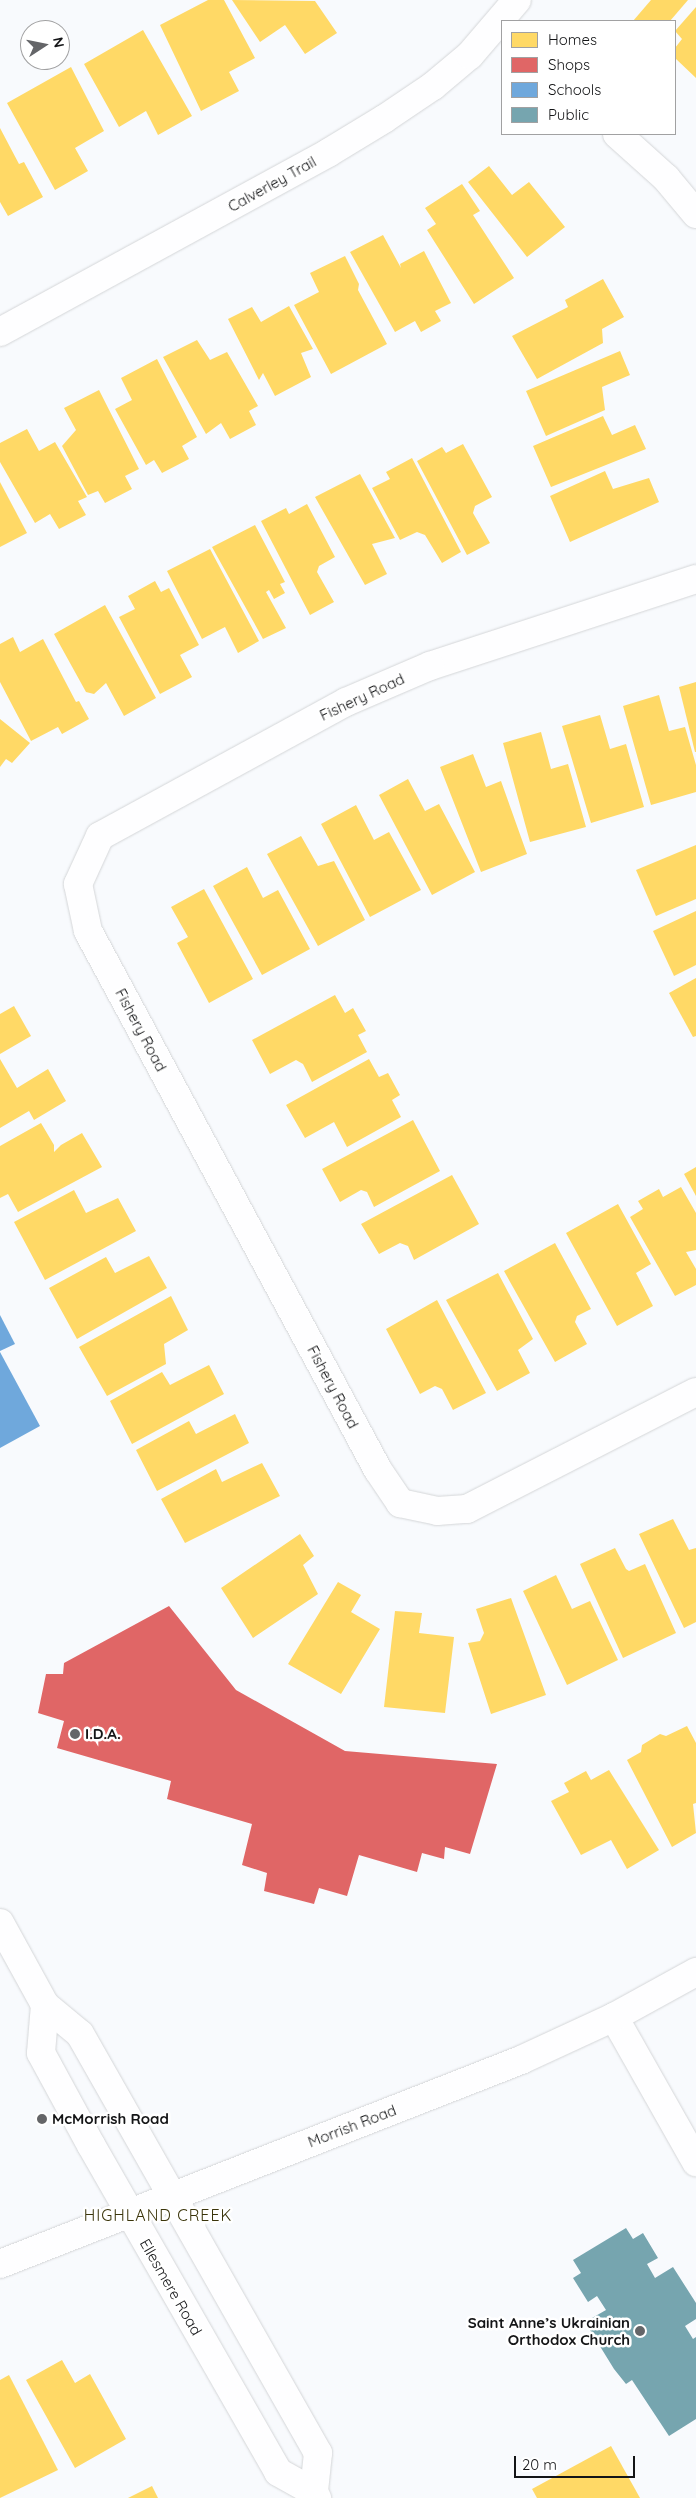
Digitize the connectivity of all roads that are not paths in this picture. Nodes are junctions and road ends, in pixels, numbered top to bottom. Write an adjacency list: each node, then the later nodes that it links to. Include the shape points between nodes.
1 (517, 0): 2 (street, Calverley Trail)
2 (505, 20)
3 (499, 29): 6 (street, Calverley Trail, via 432,86 376,124)
4 (618, 135): 5 (street, via 666,178)
5 (696, 214)
6 (0, 332)
7 (696, 579): 8 (street, Fishery Road, via 430,666 346,702 100,836 78,884 88,931 378,1470 400,1503 437,1511 467,1509)
8 (696, 1392)
9 (0, 1923): 11 (street, Ellesmere Road)
10 (696, 1972): 12 (street, Morrish Road)
11 (45, 2005): 14 (street, Ellesmere Road, via 80,2034); 15 (street, Ellesmere Road, via 41,2053)
12 (614, 2017): 13 (street); 14 (street, Morrish Road, via 521,2060)
13 (696, 2162)
14 (170, 2196): 15 (street, Morrish Road); 17 (street, Ellesmere Road, via 318,2453)
15 (130, 2213): 16 (street, Morrish Road); 17 (street, Ellesmere Road, via 278,2472)
16 (0, 2264)
17 (315, 2495)

